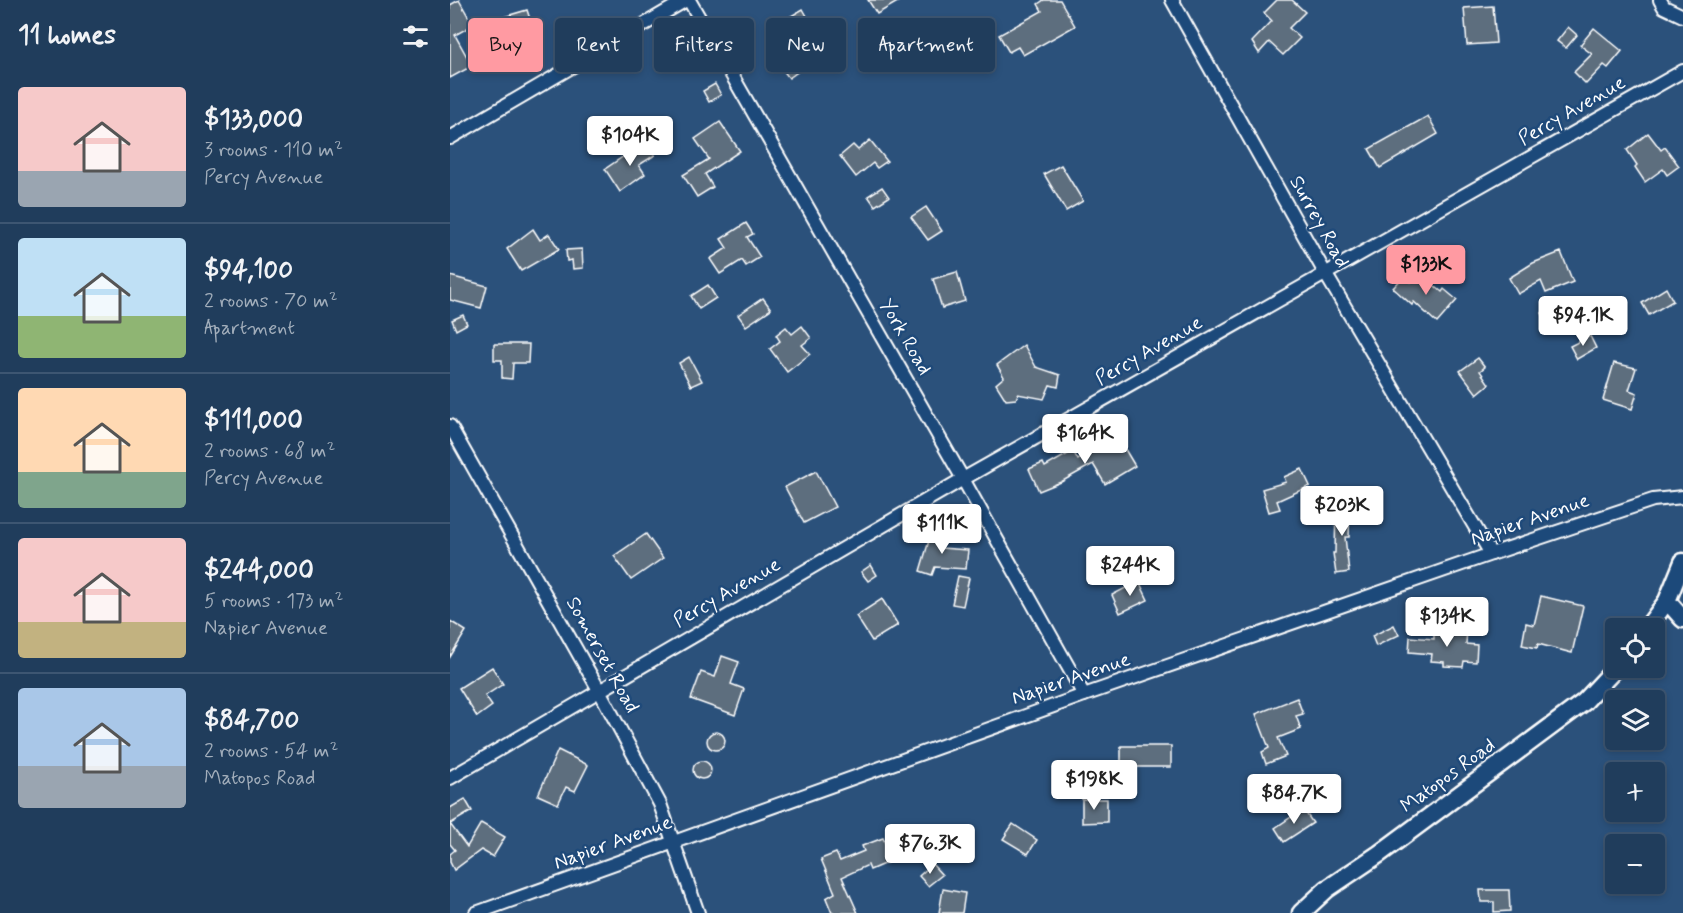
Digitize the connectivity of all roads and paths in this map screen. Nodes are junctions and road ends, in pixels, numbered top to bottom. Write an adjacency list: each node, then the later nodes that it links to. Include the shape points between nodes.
1 (687, 0): 6 (street); 9 (street, York Road)
2 (1172, 0): 7 (street, Surrey Road)
3 (1660, 0): 4 (street, via 1664,7)
4 (1683, 16)
5 (1683, 71): 7 (street, Percy Avenue)
6 (450, 138)
7 (1325, 273): 9 (street, Percy Avenue); 11 (street, Surrey Road)
8 (450, 426): 17 (street, Somerset Road)
9 (963, 479): 17 (street, Percy Avenue); 18 (street, York Road)
10 (1683, 497): 11 (street, Napier Avenue, via 1653,500)
11 (1491, 554): 18 (street, Napier Avenue)
12 (1683, 562): 13 (main road)
13 (1667, 601): 14 (main road); 15 (main road)
14 (1654, 618)
15 (1683, 619)
16 (1607, 678): 23 (main road, Matopos Road, via 1584,702 1327,888)
17 (599, 690): 19 (street, Percy Avenue); 20 (street, Somerset Road, via 660,804)
18 (1084, 695): 20 (street, Napier Avenue)
19 (450, 778)
20 (672, 843): 21 (street, Napier Avenue); 22 (street, Somerset Road)
21 (476, 913)
22 (698, 913)
23 (1301, 913)

